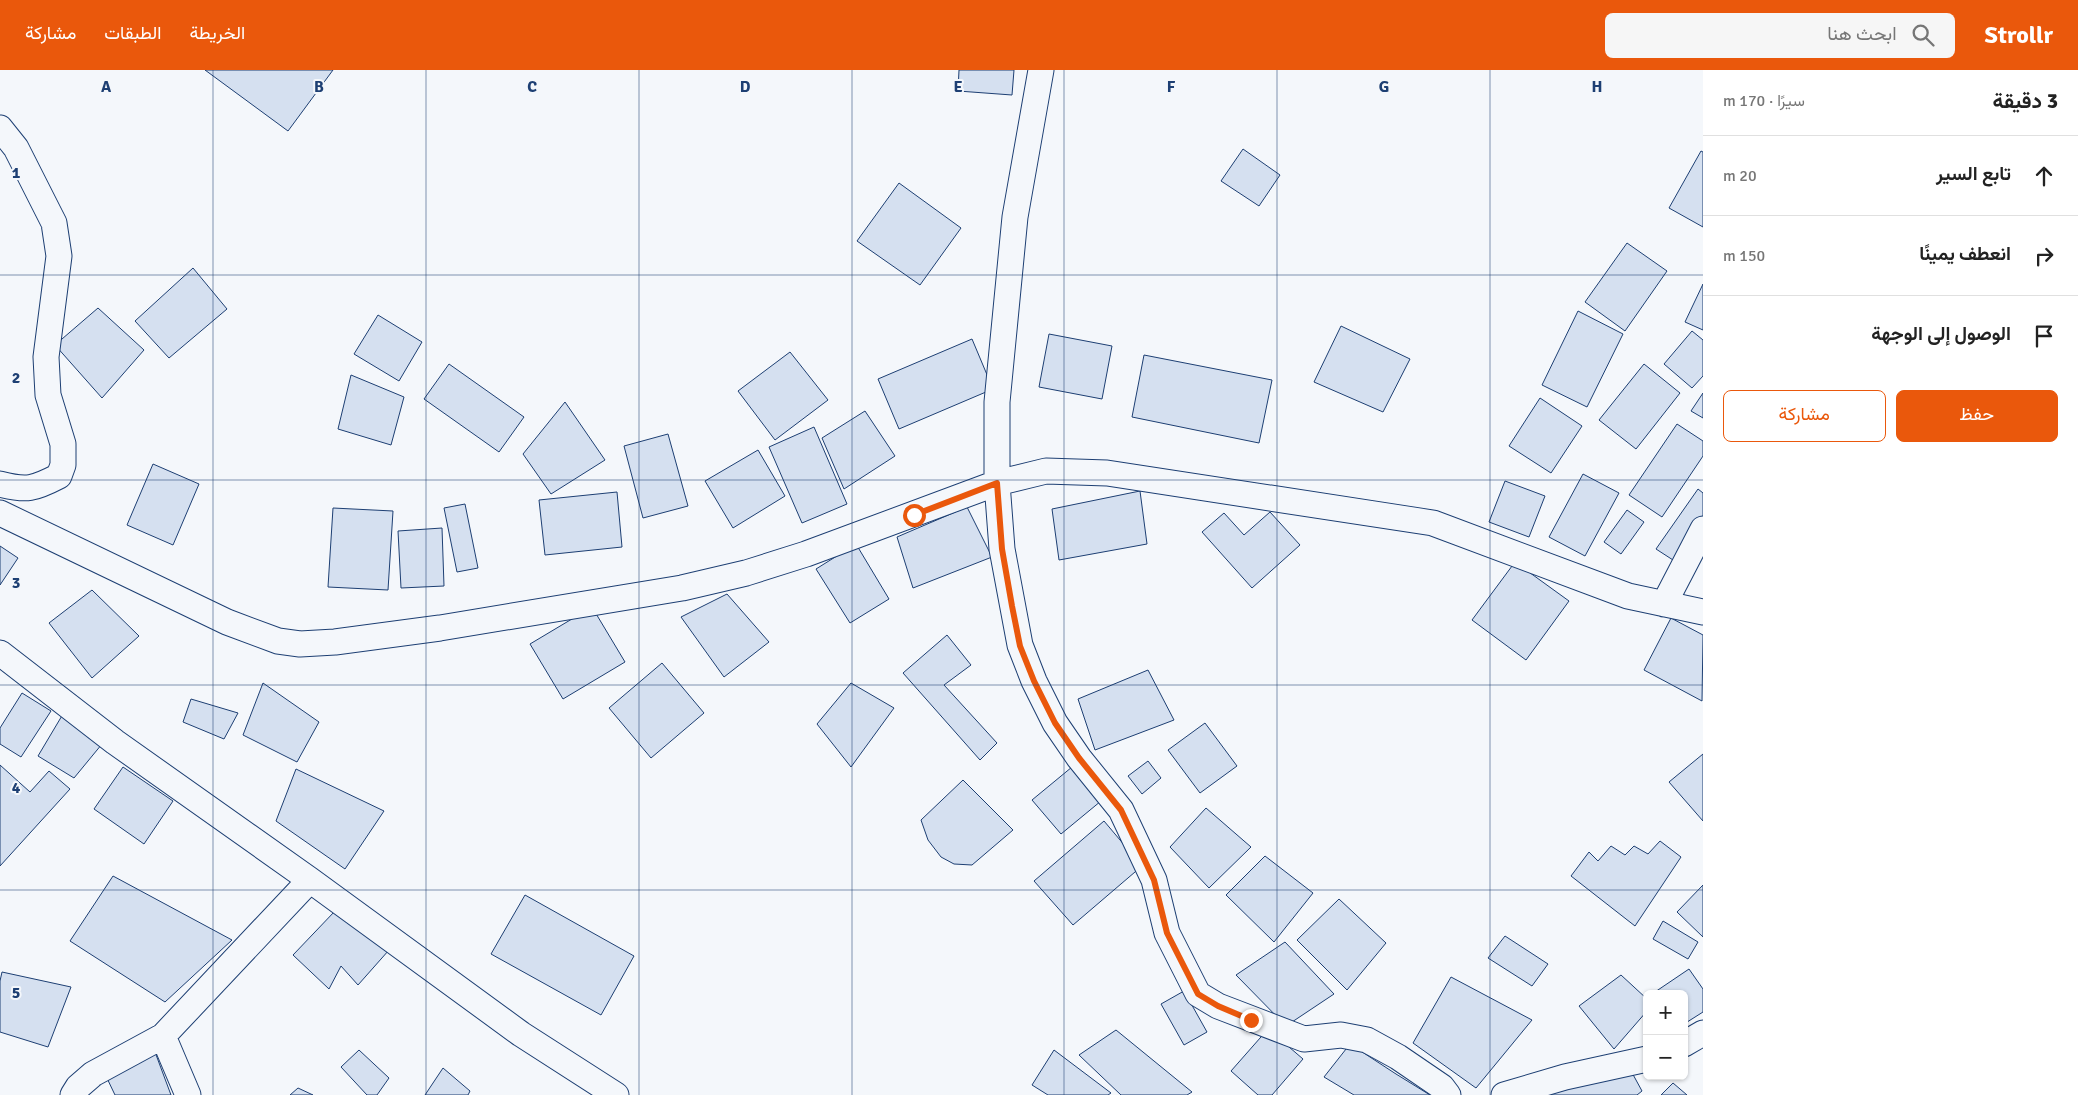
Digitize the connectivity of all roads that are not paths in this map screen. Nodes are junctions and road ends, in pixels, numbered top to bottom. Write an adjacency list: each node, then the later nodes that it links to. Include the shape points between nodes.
1 (1041, 70): 3 (street, via 1015,217 997,402)
2 (0, 128): 4 (street, via 16,148 54,223 59,256 46,357 48,395 63,444 63,465 59,476 40,486 22,489)
3 (997, 483): 5 (street, via 806,554 682,588 440,628 300,644 278,641 227,622); 7 (street, via 1046,471 1107,473 1433,523 1628,596); 18 (street, via 1002,549 1020,646 1055,723 1121,810 1154,880 1167,933 1198,994 1226,1009 1304,1039 1341,1035 1367,1040 1435,1082)
4 (0, 484)
5 (0, 513)
6 (1703, 529): 7 (street)
7 (1664, 604): 8 (street)
8 (1703, 612)
9 (0, 653): 10 (street, via 115,742)
10 (310, 880): 12 (street); 17 (street, via 521,1034)
11 (1703, 1034): 13 (street)
12 (162, 1036): 15 (street, via 94,1074); 16 (street)
13 (1688, 1042)
14 (1643, 1060): 19 (street, via 1565,1077)
15 (73, 1095)
16 (188, 1095)
17 (616, 1095)
18 (1448, 1095)
19 (1504, 1095)

